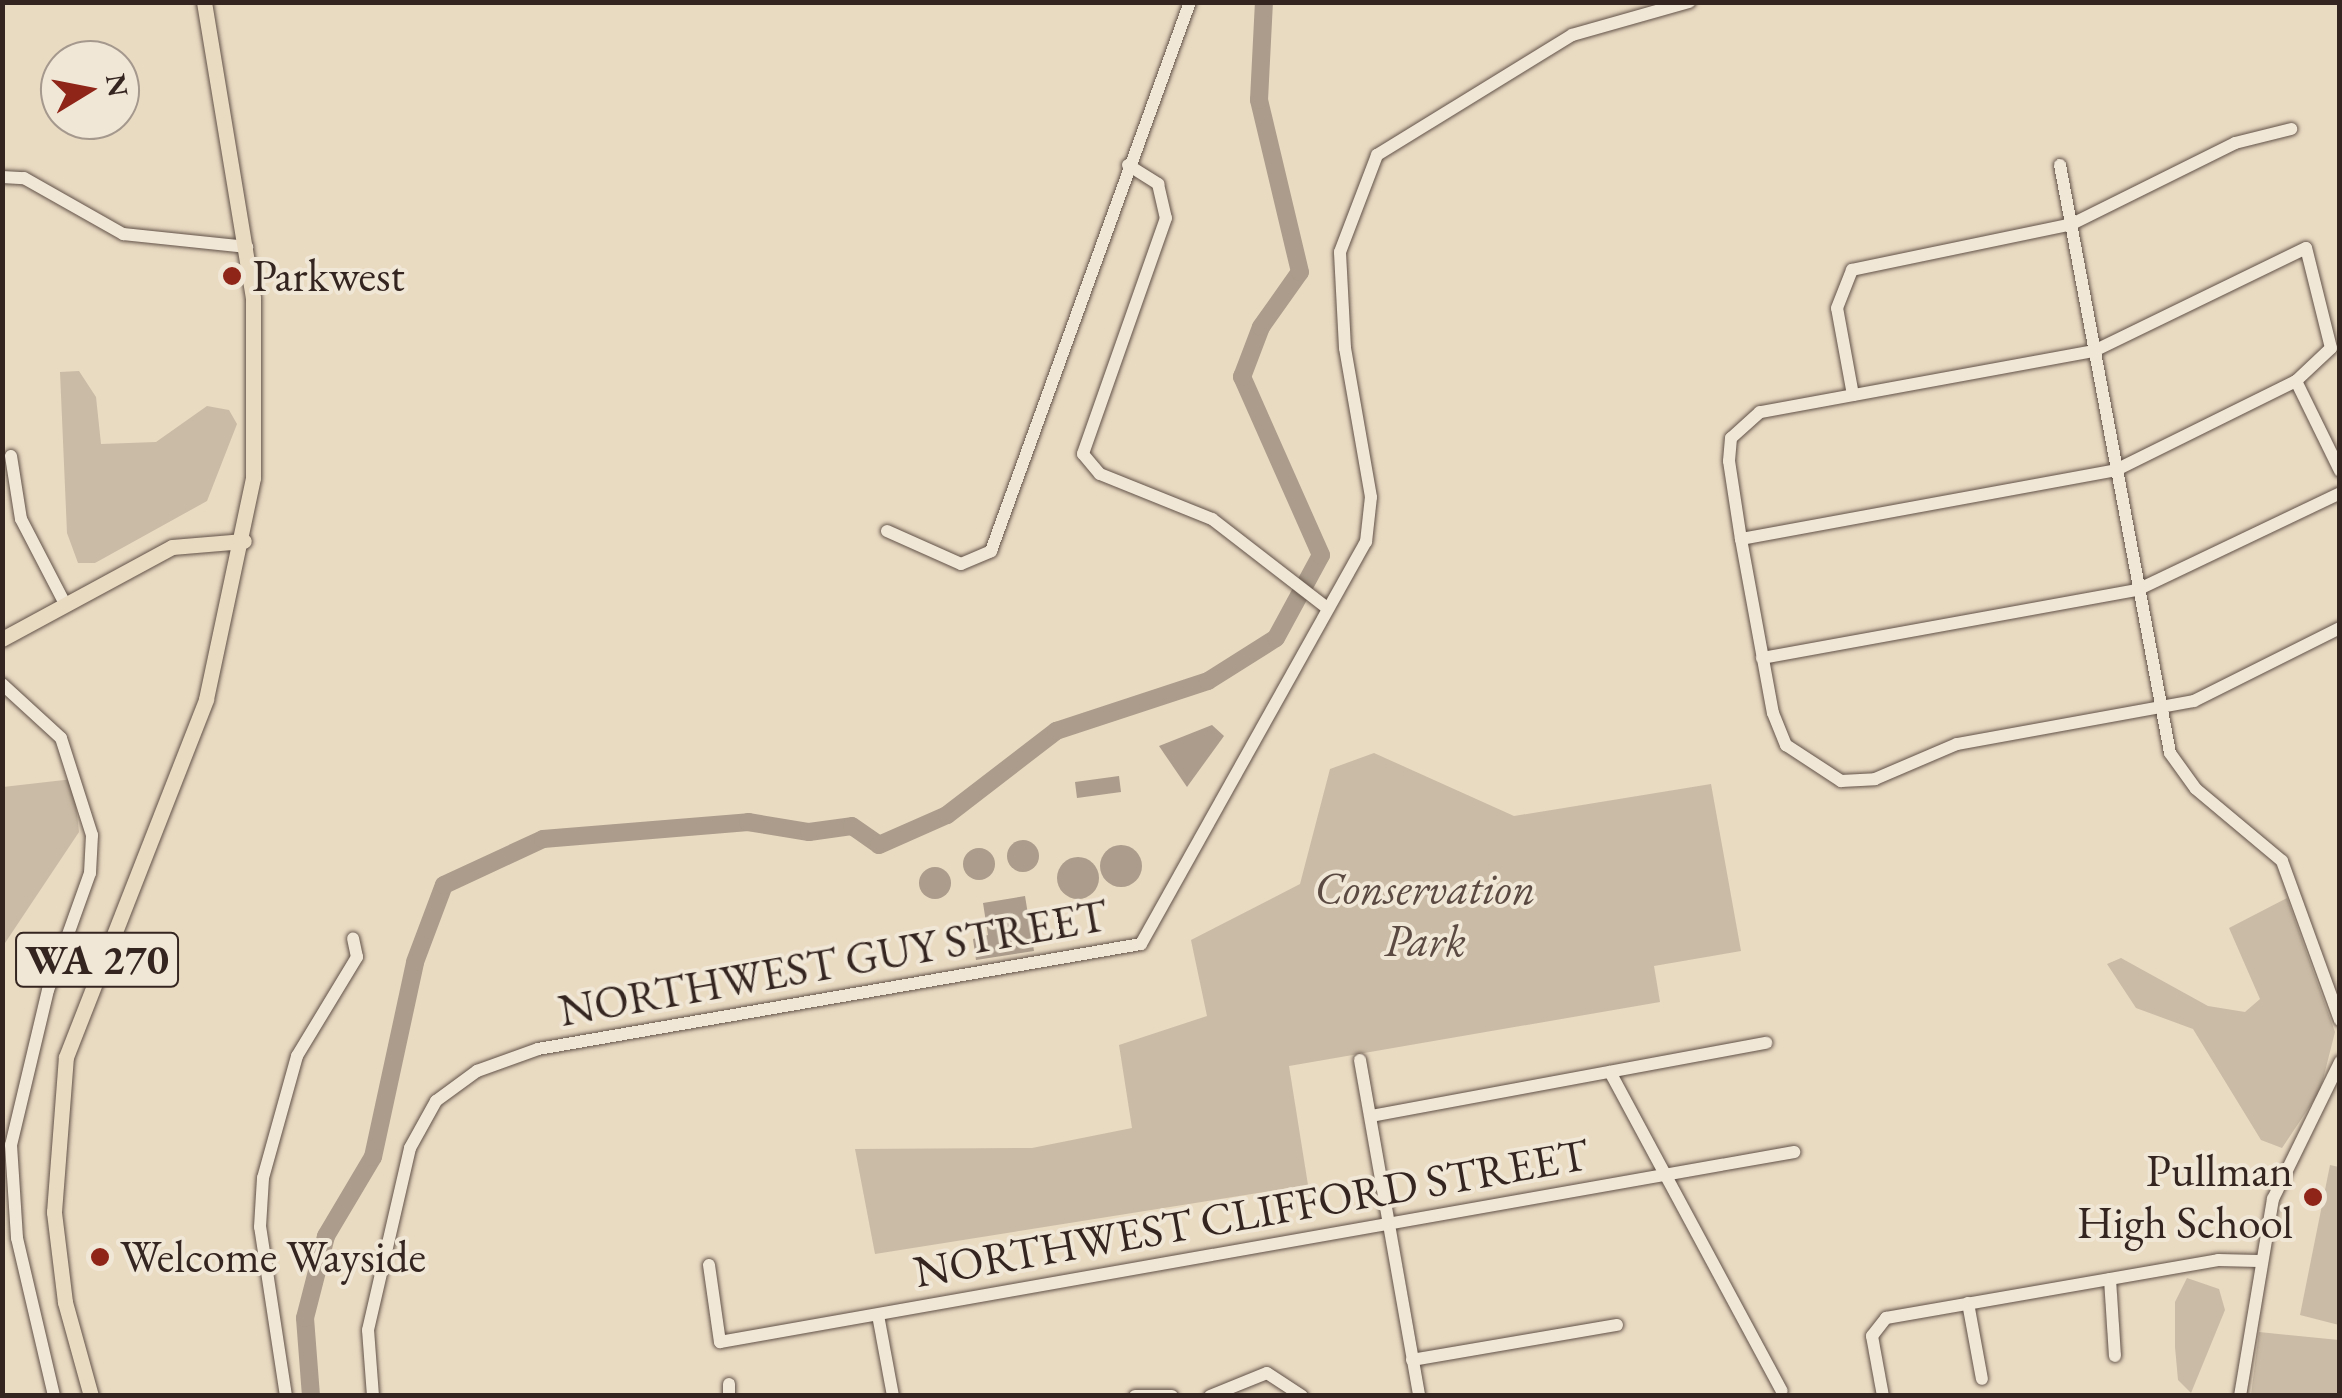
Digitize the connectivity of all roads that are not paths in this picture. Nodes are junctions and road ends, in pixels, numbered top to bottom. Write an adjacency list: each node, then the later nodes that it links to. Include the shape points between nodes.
1 (204, 2): 9 (main road, WA 270)
2 (1190, 2): 5 (street)
3 (1689, 2): 23 (street, via 1572,35 1377,155 1340,252 1345,348 1371,496 1366,542)
4 (2291, 129): 8 (street, via 2235,143)
5 (1128, 165): 18 (street, via 1093,286 990,551 962,564); 23 (street, via 1158,184 1166,218 1083,454 1100,474 1212,518)
6 (2060, 165): 8 (street)
7 (2, 177): 9 (street, via 24,178 124,234)
8 (2072, 224): 10 (street); 12 (street, via 1852,270 1838,308)
9 (247, 247): 20 (main road, WA 270, via 257,416)
10 (2094, 350): 11 (street, via 2306,248 2331,348 2323,365); 12 (street); 15 (street)
11 (2296, 381): 15 (street); 16 (street)
12 (1852, 395): 19 (street, via 1760,412 1731,438)
13 (29, 454): 14 (street)
14 (7, 457): 22 (street, via 20,519)
15 (2116, 470): 19 (street); 21 (street)
16 (2340, 471)
17 (2340, 492): 21 (street)
18 (887, 531)
19 (1742, 539): 26 (street)
20 (244, 541): 22 (main road, via 183,542); 50 (main road, WA 270, via 206,699 66,1057 54,1212 65,1302)
21 (2137, 590): 26 (street); 28 (street)
22 (64, 602): 25 (main road)
23 (1320, 603): 52 (street, NORTHWEST GUY STREET, via 1141,944 512,1056 449,1088 410,1148 368,1330)
24 (2340, 628): 28 (street, via 2194,701)
25 (2, 639)
26 (1762, 658): 28 (street, via 1786,744 1841,780 1875,779 1956,744)
27 (2, 684): 49 (street, via 61,738 92,831 90,873 48,990 12,1145 17,1238)
28 (2158, 708): 30 (street, via 2179,769 2288,870)
29 (353, 938): 51 (street, via 357,957 297,1056 264,1178 260,1227)
30 (2340, 1020)
31 (1766, 1042): 34 (street)
32 (1360, 1060): 35 (street)
33 (2340, 1062): 39 (street, via 2279,1179)
34 (1610, 1072): 35 (street); 37 (street)
35 (1371, 1116): 38 (street)
36 (1794, 1152): 37 (street, NORTHWEST CLIFFORD STREET)
37 (1666, 1174): 38 (street, NORTHWEST CLIFFORD STREET); 48 (street)
38 (1390, 1228): 43 (street, NORTHWEST CLIFFORD STREET); 46 (street)
39 (2259, 1261): 41 (street); 60 (street)
40 (709, 1265): 43 (street, NORTHWEST CLIFFORD STREET, via 720,1342)
41 (2110, 1278): 42 (street); 45 (street)
42 (1968, 1303): 47 (street); 59 (street, via 1876,1323)
43 (878, 1315): 53 (street)
44 (1618, 1326): 46 (street)
45 (2115, 1356)
46 (1412, 1360): 58 (street)
47 (1982, 1379)
48 (1782, 1391)
49 (54, 1396)
50 (91, 1396)
51 (286, 1396)
52 (373, 1396)
53 (893, 1396)
54 (1136, 1396): 55 (street)
55 (1172, 1396)
56 (1210, 1396): 57 (street, via 1266,1373)
57 (1302, 1396)
58 (1418, 1396)
59 (1883, 1396)
60 (2240, 1396)

